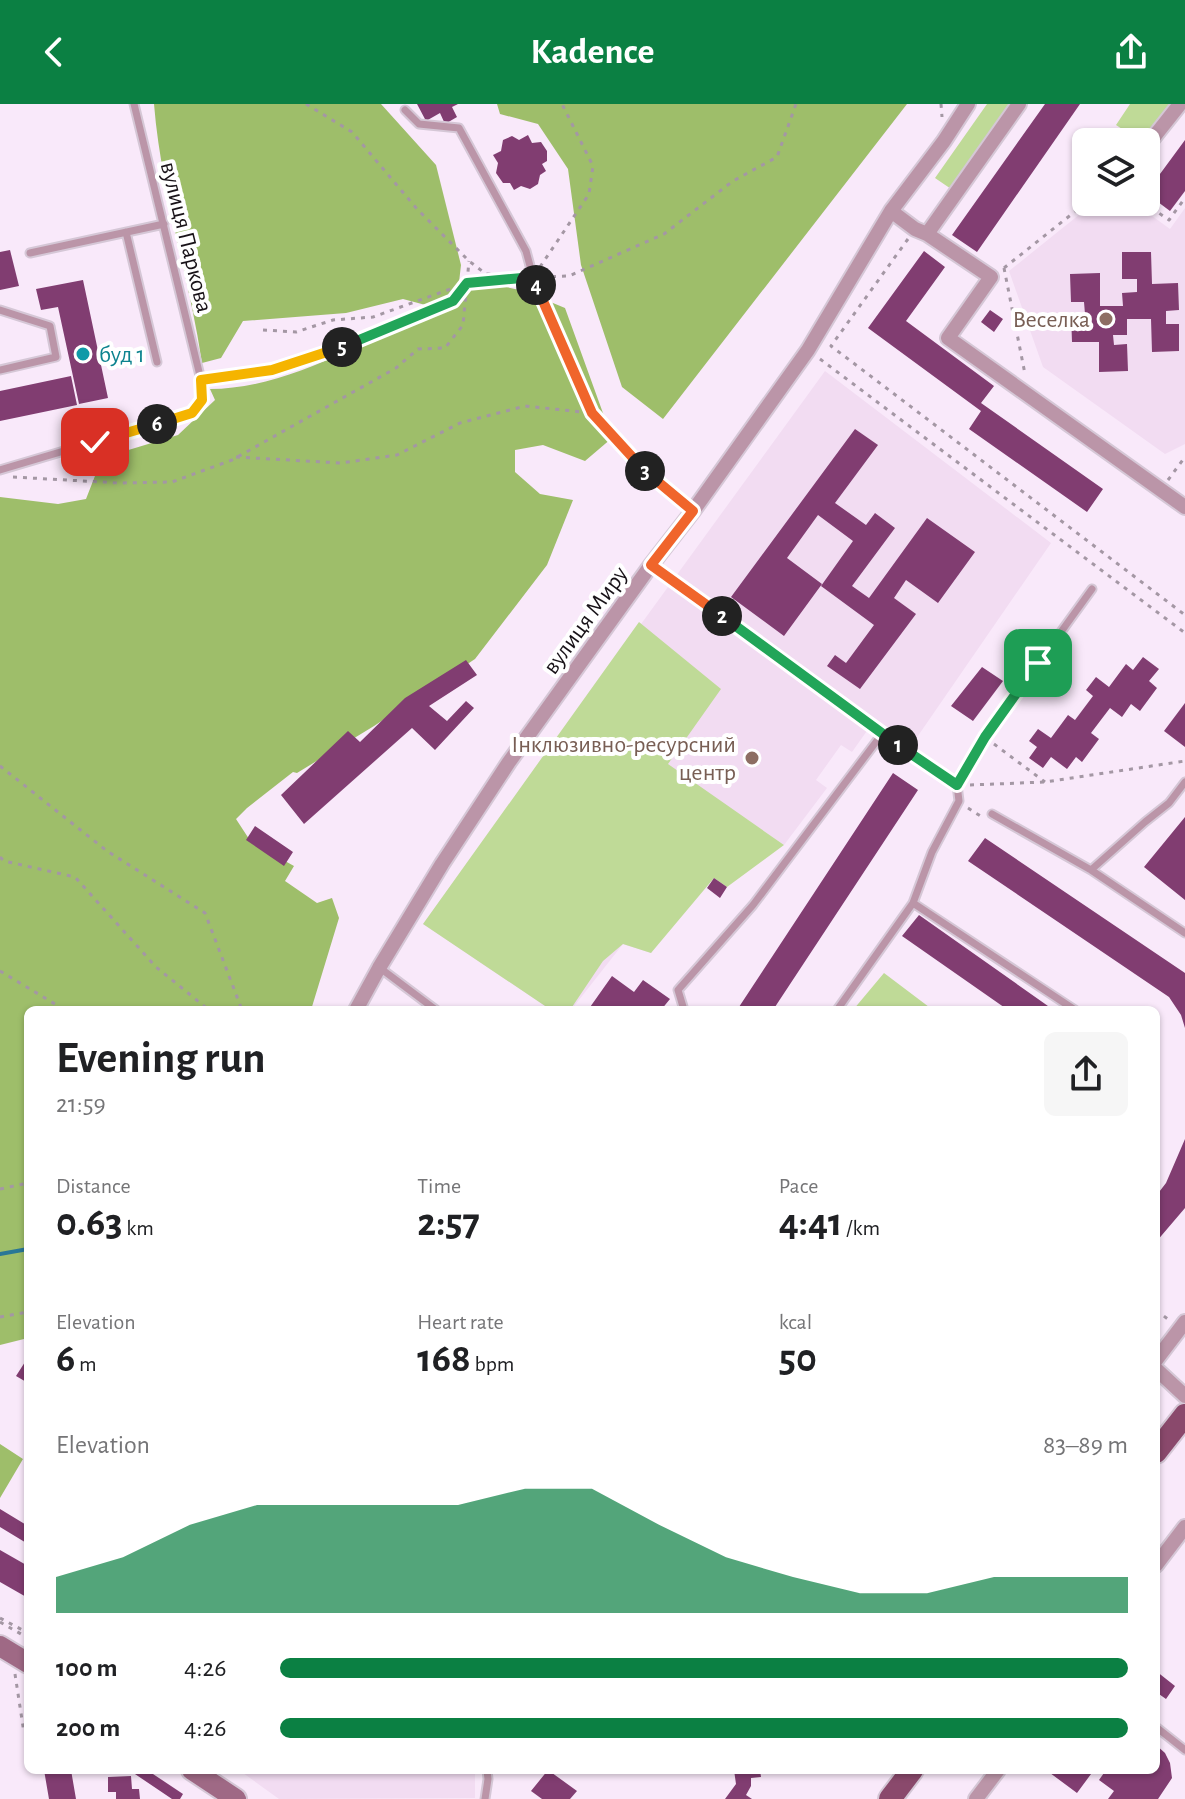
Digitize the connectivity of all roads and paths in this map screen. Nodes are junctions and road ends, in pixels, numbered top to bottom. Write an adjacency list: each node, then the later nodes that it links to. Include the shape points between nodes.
1 (134, 104): 14 (lane, вулиця Паркова)
2 (306, 104): 18 (path, via 352,132)
3 (562, 104): 20 (path, via 593,166 589,194)
4 (796, 104): 20 (path, via 777,157 733,181 664,234 569,276)
5 (968, 104): 11 (street, вулиця Миру)
6 (1019, 104): 16 (street)
7 (1180, 104): 9 (street)
8 (405, 110): 20 (lane, via 419,124 459,128 526,251)
9 (1160, 129)
10 (1185, 198): 13 (path, via 1169,220)
11 (891, 211): 16 (street); 25 (street, вулиця Миру)
12 (1072, 214): 19 (path)
13 (1160, 214)
14 (164, 224): 15 (lane); 28 (lane, вулиця Паркова)
15 (126, 232): 17 (lane); 26 (lane)
16 (921, 232): 21 (street); 40 (path, via 831,346)
17 (30, 253)
18 (469, 261): 20 (path, via 486,274); 22 (path)
19 (1004, 268): 21 (path); 29 (path)
20 (533, 277): 22 (path); 30 (path)
21 (991, 277): 29 (street, via 948,338)
22 (467, 283): 24 (path, via 373,317 333,320 296,332); 28 (path, via 453,301 348,345 272,370); 31 (path, via 463,325 445,348 418,349 396,368)
23 (0, 310): 27 (lane, via 50,326 56,357)
24 (263, 330)
25 (808, 350): 37 (street, вулиця Миру); 41 (path)
26 (157, 362)
27 (0, 370)
28 (201, 380): 33 (lane, via 202,400 192,413)
29 (1029, 396): 35 (street)
30 (592, 413): 31 (path, via 525,406 460,423 397,455 341,463); 37 (path, via 640,466)
31 (236, 457): 34 (path, via 172,482)
32 (1185, 457): 35 (path)
33 (0, 470)
34 (13, 477)
35 (1161, 490): 36 (street)
36 (1185, 507)
37 (693, 511): 38 (street, вулиця Миру)
38 (651, 565): 42 (path); 54 (street, вулиця Миру, via 509,762)
39 (1092, 589): 43 (lane)
40 (1185, 615)
41 (1185, 633)
42 (882, 734): 48 (lane); 61 (lane, via 753,905 678,990)
43 (985, 737): 46 (path); 48 (lane)
44 (1185, 761): 46 (path)
45 (0, 766): 58 (path, via 107,851 205,913)
46 (1045, 782): 48 (path)
47 (1185, 782): 51 (lane, via 1169,803)
48 (957, 785): 52 (lane, via 959,801)
49 (992, 814): 51 (lane)
50 (0, 857): 57 (path, via 75,877 156,967)
51 (1091, 870): 53 (lane)
52 (913, 903): 62 (lane); 63 (lane)
53 (1185, 933)
54 (379, 968): 59 (street, вулиця Миру); 60 (lane)
55 (0, 971): 56 (path)
56 (58, 1006)
57 (204, 1006)
58 (240, 1006)
59 (358, 1006)
60 (431, 1006)
61 (683, 1006)
62 (840, 1006)
63 (1068, 1006)
64 (24, 1184): 65 (path)
65 (0, 1189)
66 (1160, 1312): 69 (path)
67 (24, 1313): 68 (path)
68 (0, 1317)
69 (1179, 1322): 70 (street)
70 (1160, 1353)
71 (1160, 1373): 72 (street)
72 (1185, 1396)
73 (1185, 1415): 74 (main road)
74 (1160, 1447)
75 (1185, 1527): 76 (street)
76 (1160, 1560)
77 (0, 1620): 78 (path)
78 (24, 1634)
79 (0, 1646): 80 (main road)
80 (21, 1669): 82 (path)
81 (1160, 1730): 83 (lane)
82 (24, 1733)
83 (1185, 1750)
84 (198, 1774): 88 (main road)
85 (487, 1774): 89 (lane)
86 (909, 1774): 90 (main road)
87 (995, 1774): 91 (street)
88 (236, 1799)
89 (485, 1799)
90 (890, 1799)
91 (976, 1799)

